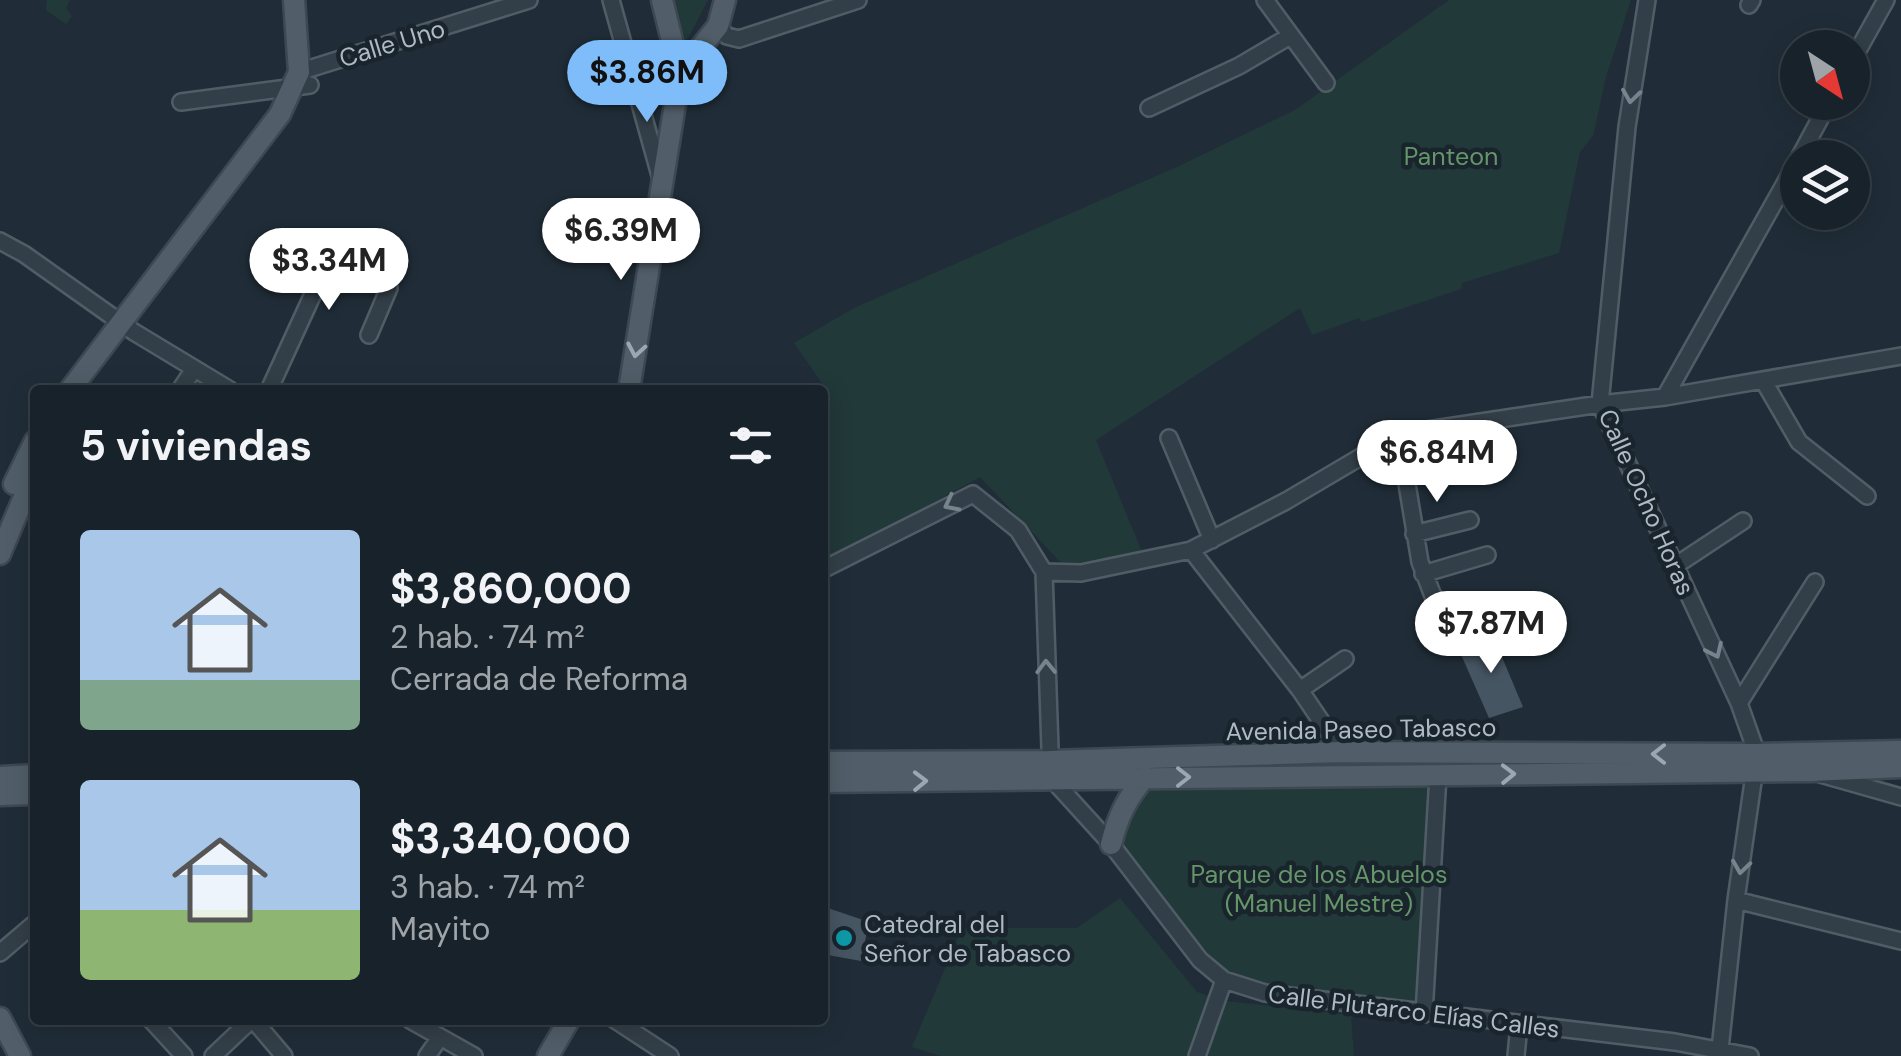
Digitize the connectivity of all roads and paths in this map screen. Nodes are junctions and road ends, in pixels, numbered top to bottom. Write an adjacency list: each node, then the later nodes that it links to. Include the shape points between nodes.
1 (294, 0): 15 (main road)
2 (308, 0): 15 (main road)
3 (529, 0): 15 (street, Calle Uno)
4 (611, 0): 19 (street)
5 (662, 0): 14 (main road)
6 (725, 0): 11 (main road)
7 (858, 0): 11 (street, via 739,40)
8 (1265, 0): 13 (street)
9 (1647, 0): 34 (street, Calle Ocho Horas, one-way to 34, via 1627,127)
10 (1886, 0): 12 (street)
11 (718, 26): 14 (main road)
12 (1869, 30)
13 (1290, 36): 16 (street); 18 (street)
14 (680, 74): 19 (main road)
15 (304, 78): 17 (street, Calle Uno); 22 (main road, via 282,138)
16 (1326, 84)
17 (181, 102)
18 (1149, 108)
19 (662, 185): 32 (main road, one-way to 32)
20 (1780, 191): 33 (street)
21 (0, 241): 22 (street)
22 (129, 328): 25 (street); 27 (main road); 28 (main road)
23 (369, 335): 31 (street, via 389,288 386,278 345,260 331,261)
24 (1901, 356): 26 (street)
25 (194, 369): 29 (street); 30 (street)
26 (1763, 380): 33 (street); 39 (street, via 1799,442)
27 (75, 385)
28 (91, 385)
29 (183, 385)
30 (221, 385)
31 (272, 385)
32 (630, 385)
33 (1666, 397): 34 (street)
34 (1600, 404): 35 (street); 48 (street, Calle Ocho Horas)
35 (1399, 436): 43 (street); 44 (street)
36 (1169, 438): 44 (street)
37 (30, 452): 40 (main road)
38 (30, 483): 46 (main road)
39 (1868, 496)
40 (0, 518)
41 (1470, 520): 43 (street)
42 (1744, 521): 48 (street)
43 (1414, 534): 51 (street)
44 (1212, 540): 45 (street)
45 (1192, 550): 50 (street, via 1082,573); 55 (street)
46 (0, 554)
47 (1488, 555): 51 (street)
48 (1675, 566): 56 (street, Calle Ocho Horas, one-way to 56)
49 (828, 567): 50 (street, one-way to 49, via 1018,530 973,494)
50 (1044, 572): 62 (street, one-way to 50)
51 (1423, 574): 53 (street)
52 (1815, 582): 56 (street)
53 (1448, 634)
54 (1345, 659): 55 (street)
55 (1300, 690): 58 (street)
56 (1738, 703): 60 (street, Calle Ocho Horas)
57 (1901, 751): 60 (main road, Avenida Paseo Tabasco)
58 (1342, 752): 60 (main road, Avenida Paseo Tabasco, one-way to 58); 62 (main road, Avenida Paseo Tabasco)
59 (828, 762): 62 (main road, Avenida Paseo Tabasco)
60 (1756, 762): 63 (main road, Avenida Paseo Tabasco); 65 (main road, Avenida Paseo Tabasco, one-way to 60); 74 (street, Calle Ocho Horas, one-way to 74)
61 (1893, 767): 63 (main road, Avenida Paseo Tabasco); 69 (main road)
62 (1050, 770): 67 (main road, Avenida Paseo Tabasco); 68 (main road, Avenida Paseo Tabasco, one-way to 62); 73 (street, Calle Plutarco Elías Calles)
63 (1811, 771): 69 (street)
64 (30, 775): 66 (main road)
65 (1438, 776): 67 (main road, Avenida Paseo Tabasco, one-way to 65); 79 (street)
66 (0, 777)
67 (1146, 777): 73 (main road, via 1117,817)
68 (828, 782)
69 (1865, 788): 72 (street)
70 (30, 794): 71 (main road)
71 (0, 795)
72 (1901, 798)
73 (1112, 844): 78 (street, Calle Plutarco Elías Calles, via 1200,960)
74 (1736, 900): 76 (street); 90 (street, Calle Ocho Horas)
75 (30, 930): 77 (street)
76 (1901, 941)
77 (0, 953)
78 (1224, 980): 79 (street, Calle Plutarco Elías Calles, via 1266,993); 100 (street)
79 (1424, 1014): 87 (street, Calle Plutarco Elías Calles)
80 (0, 1018): 92 (main road)
81 (155, 1025): 93 (street)
82 (246, 1025): 94 (street)
83 (258, 1025): 95 (street)
84 (418, 1025): 88 (street)
85 (566, 1025): 98 (main road)
86 (623, 1025): 99 (street)
87 (1519, 1025): 90 (street, Calle Plutarco Elías Calles); 101 (street)
88 (439, 1039): 96 (street); 97 (street)
89 (0, 1047): 91 (main road)
90 (1720, 1049): 102 (street, Calle Plutarco Elías Calles)
91 (5, 1056)
92 (20, 1056)
93 (184, 1056)
94 (213, 1056)
95 (284, 1056)
96 (427, 1056)
97 (474, 1056)
98 (548, 1056)
99 (670, 1056)
100 (1197, 1056)
101 (1516, 1056)
102 (1750, 1056)

